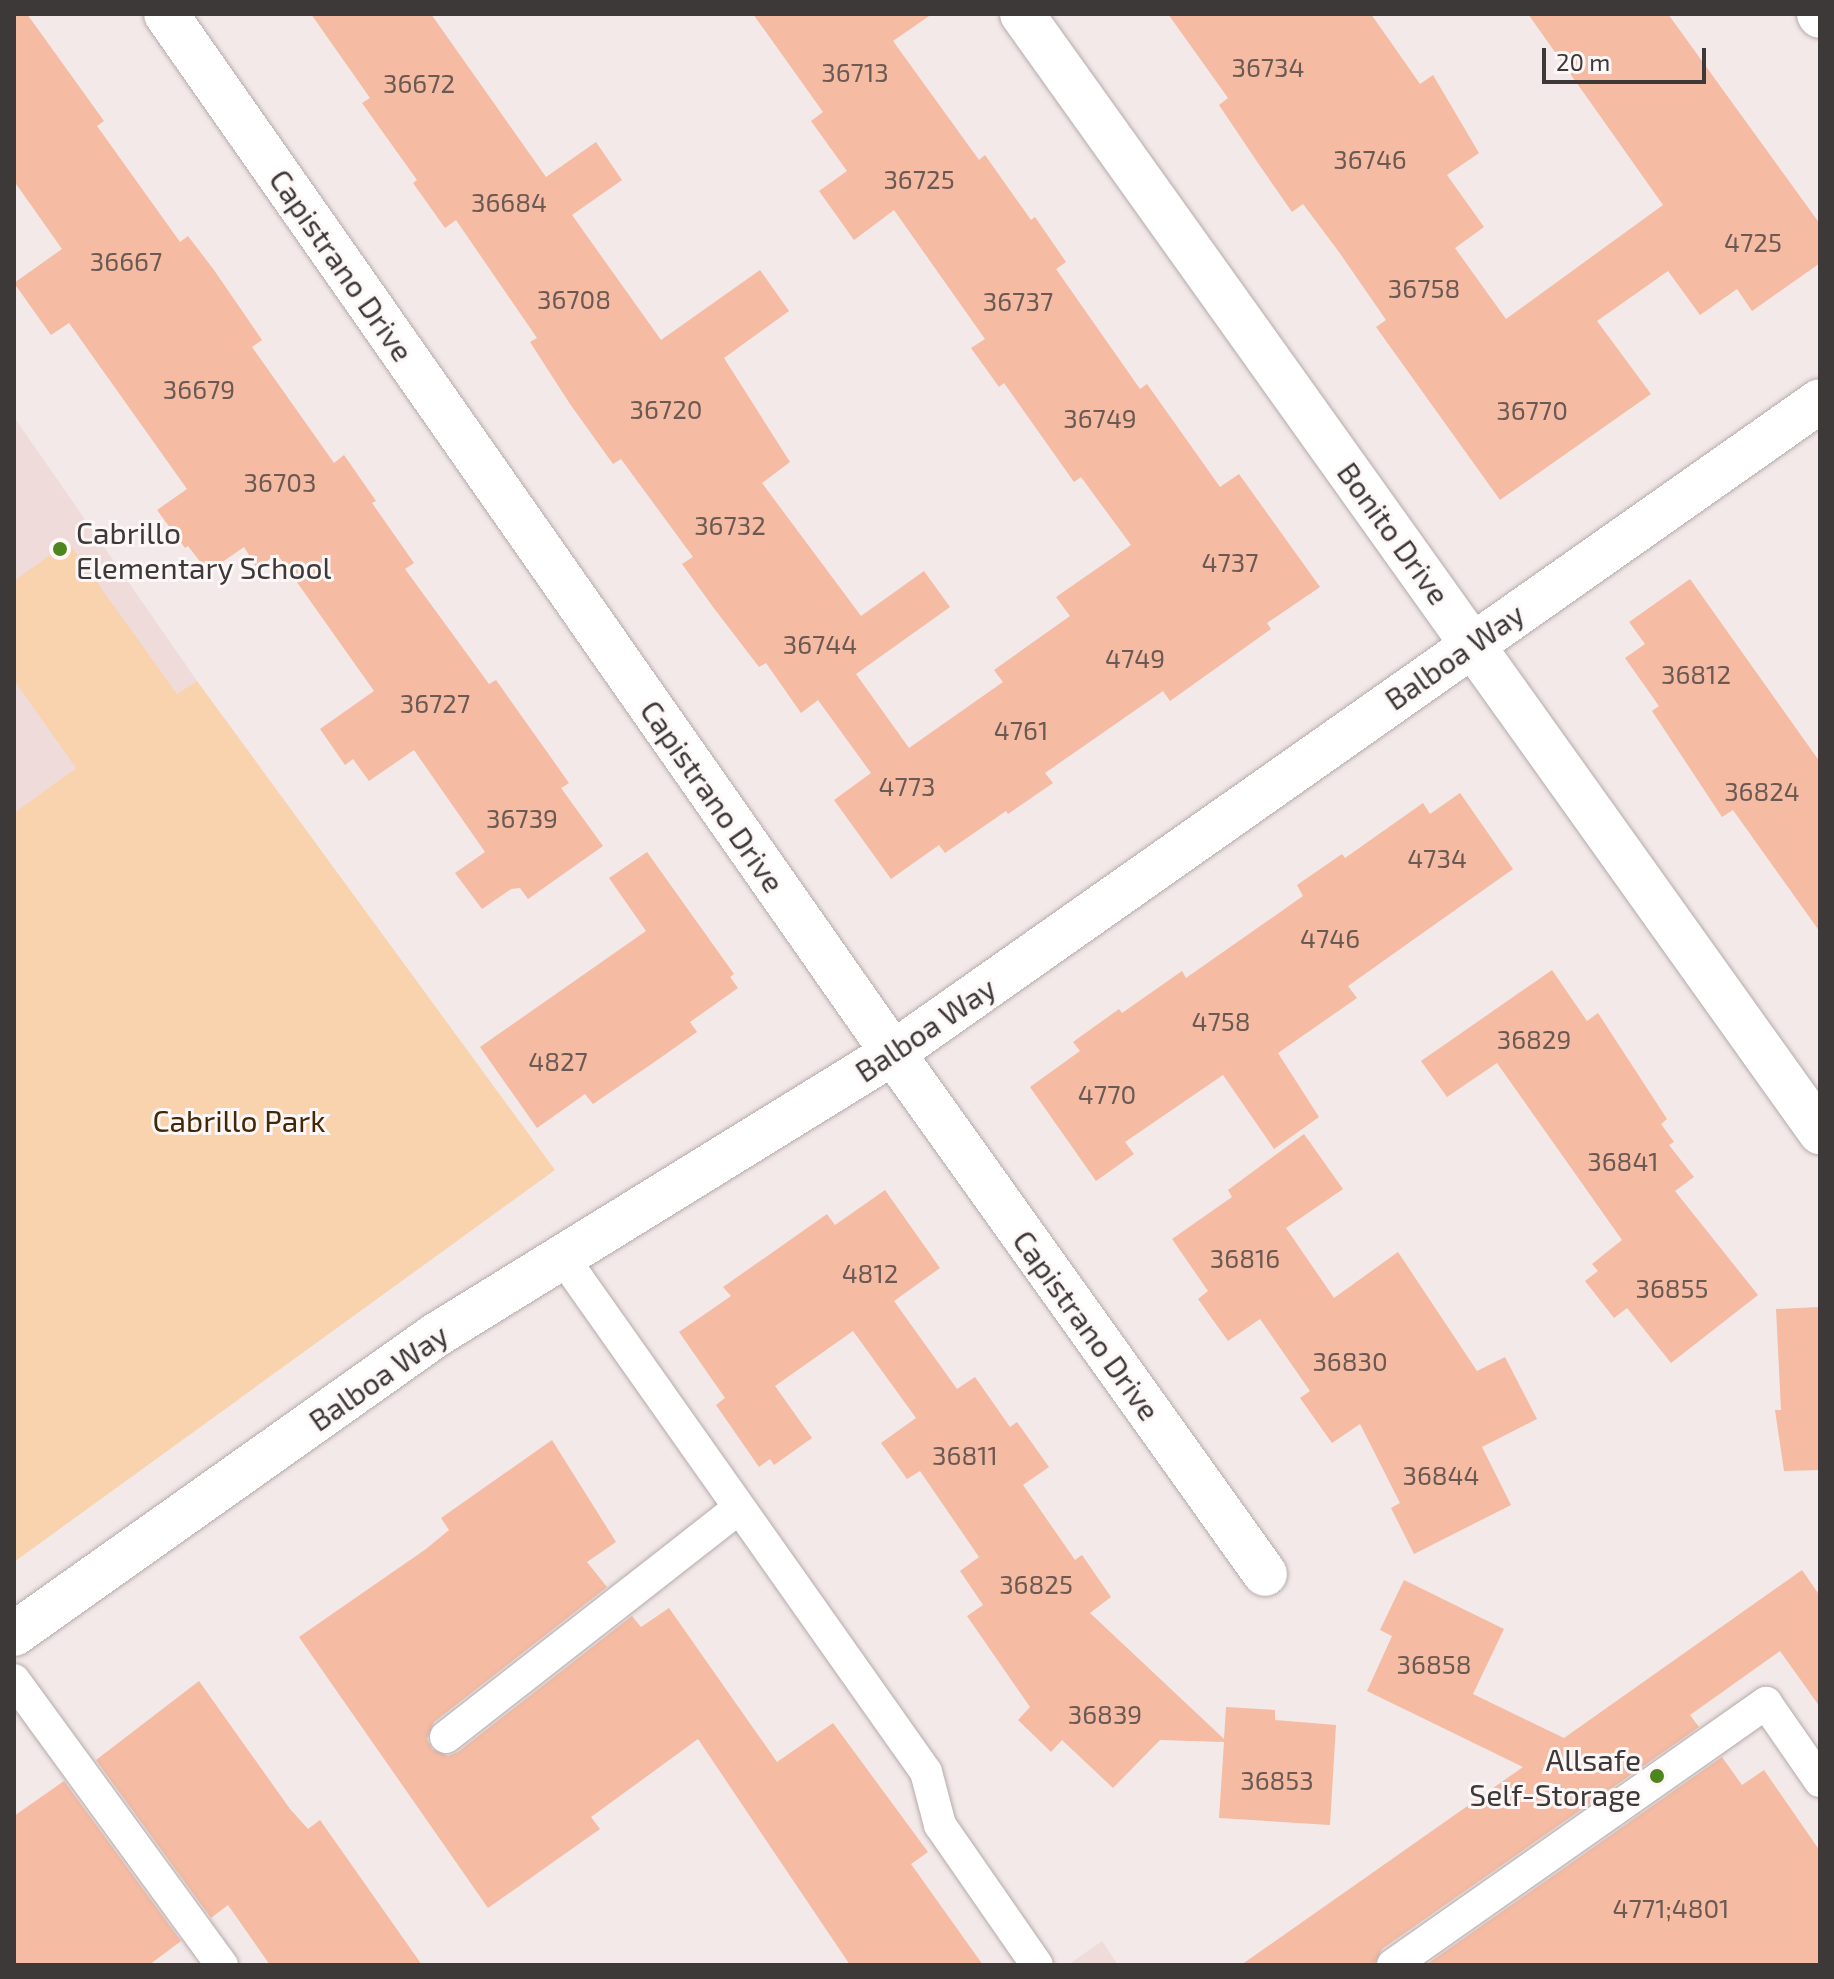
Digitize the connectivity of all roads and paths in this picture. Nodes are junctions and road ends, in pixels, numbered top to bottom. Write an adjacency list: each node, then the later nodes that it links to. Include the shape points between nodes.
1 (166, 14): 5 (street, Capistrano Drive)
2 (1022, 14): 4 (street, Bonito Drive)
3 (1820, 401): 4 (street, Balboa Way)
4 (1472, 642): 5 (street, Balboa Way); 6 (street, Bonito Drive)
5 (893, 1053): 7 (street, Balboa Way); 9 (street, Capistrano Drive)
6 (1820, 1132)
7 (564, 1259): 8 (lane); 10 (street, Balboa Way, via 436,1335)
8 (739, 1508): 12 (lane); 15 (lane, via 926,1772 940,1825)
9 (1265, 1574)
10 (14, 1634)
11 (14, 1680): 14 (lane)
12 (446, 1737)
13 (1820, 1781): 16 (lane, via 1766,1703)
14 (222, 1965)
15 (1037, 1965)
16 (1393, 1965)

